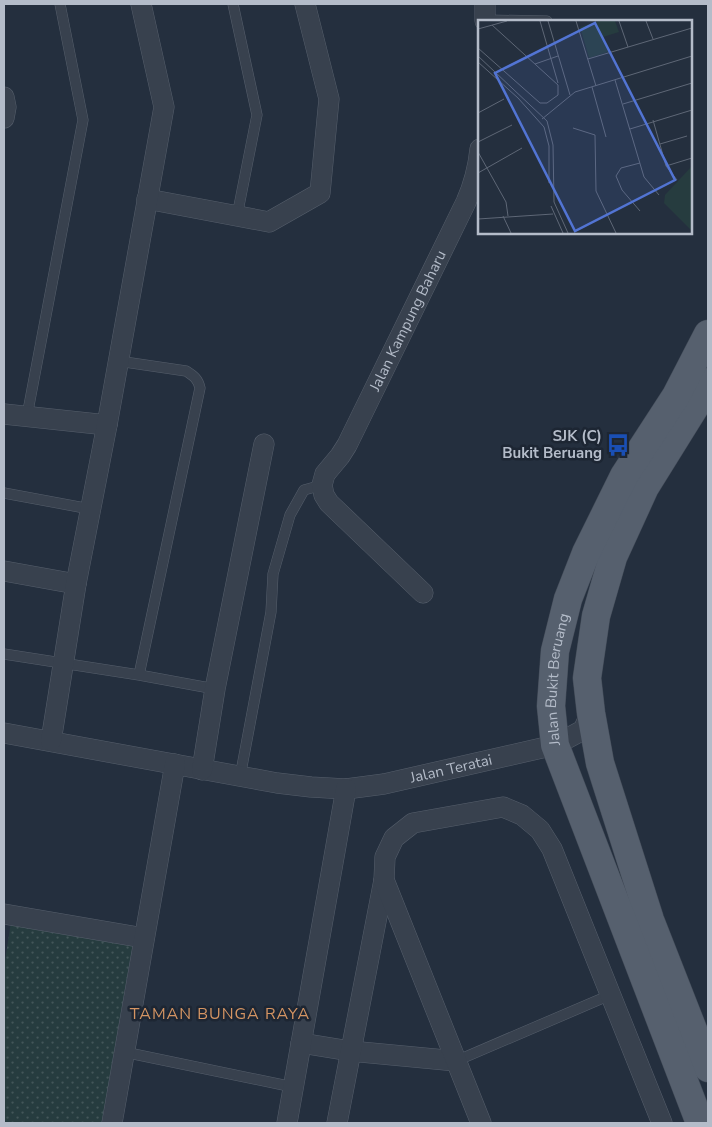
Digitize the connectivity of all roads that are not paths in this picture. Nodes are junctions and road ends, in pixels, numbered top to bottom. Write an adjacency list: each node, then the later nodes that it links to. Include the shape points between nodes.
1 (60, 4): 14 (lane, via 82,120)
2 (141, 4): 8 (street, via 164,107)
3 (232, 4): 9 (lane, via 257,115)
4 (305, 4): 9 (street, via 329,99 320,194 269,222)
5 (485, 15): 6 (lane)
6 (537, 20)
7 (478, 169): 17 (street, Jalan Kampung Baharu, via 466,202 347,444 325,474)
8 (147, 199): 9 (street); 11 (street)
9 (237, 216)
10 (708, 334): 30 (main road, Jalan Bukit Beruang, via 676,396 624,476 586,553 568,599 555,651 552,706)
11 (118, 361): 15 (street); 25 (lane, via 186,371 194,376 200,388)
12 (708, 382): 27 (main road, Jalan Bukit Beruang, via 645,487 614,556 596,616 587,678)
13 (4, 414): 14 (street)
14 (27, 416): 15 (street)
15 (107, 425): 19 (street)
16 (264, 444): 26 (street)
17 (322, 485): 22 (street, via 329,503); 34 (lane, via 304,490 290,515 273,574 272,612)
18 (4, 493): 19 (lane)
19 (90, 508): 21 (street)
20 (4, 571): 21 (street)
21 (76, 584): 24 (street)
22 (423, 593)
23 (4, 654): 24 (lane)
24 (63, 663): 25 (lane); 29 (street)
25 (139, 675): 26 (lane)
26 (215, 690): 33 (street)
27 (591, 713): 30 (street, via 583,730); 31 (main road, Jalan Bukit Beruang)
28 (4, 733): 29 (street, Jalan Teratai)
29 (51, 741): 32 (street, Jalan Teratai)
30 (556, 745): 31 (street, via 582,747); 35 (street, Jalan Teratai, via 384,784); 51 (main road, Jalan Bukit Beruang)
31 (600, 762): 44 (main road, Jalan Bukit Beruang, via 650,920)
32 (175, 764): 33 (street, Jalan Teratai); 38 (street)
33 (202, 770): 34 (street, Jalan Teratai)
34 (240, 777): 35 (street, Jalan Teratai, via 311,787)
35 (346, 788): 40 (street)
36 (384, 880): 39 (street, via 385,856 394,838 413,823 503,807 522,815 540,830 552,849); 41 (street); 43 (street)
37 (4, 914): 38 (street)
38 (144, 938): 42 (street)
39 (610, 995): 43 (lane); 50 (street)
40 (301, 1043): 41 (street); 45 (street)
41 (350, 1051): 43 (street); 48 (street)
42 (124, 1052): 45 (lane); 46 (street)
43 (456, 1061): 49 (street)
44 (708, 1068)
45 (293, 1087): 47 (street)
46 (112, 1123)
47 (287, 1123)
48 (337, 1123)
49 (482, 1123)
50 (662, 1123)
51 (700, 1123)

